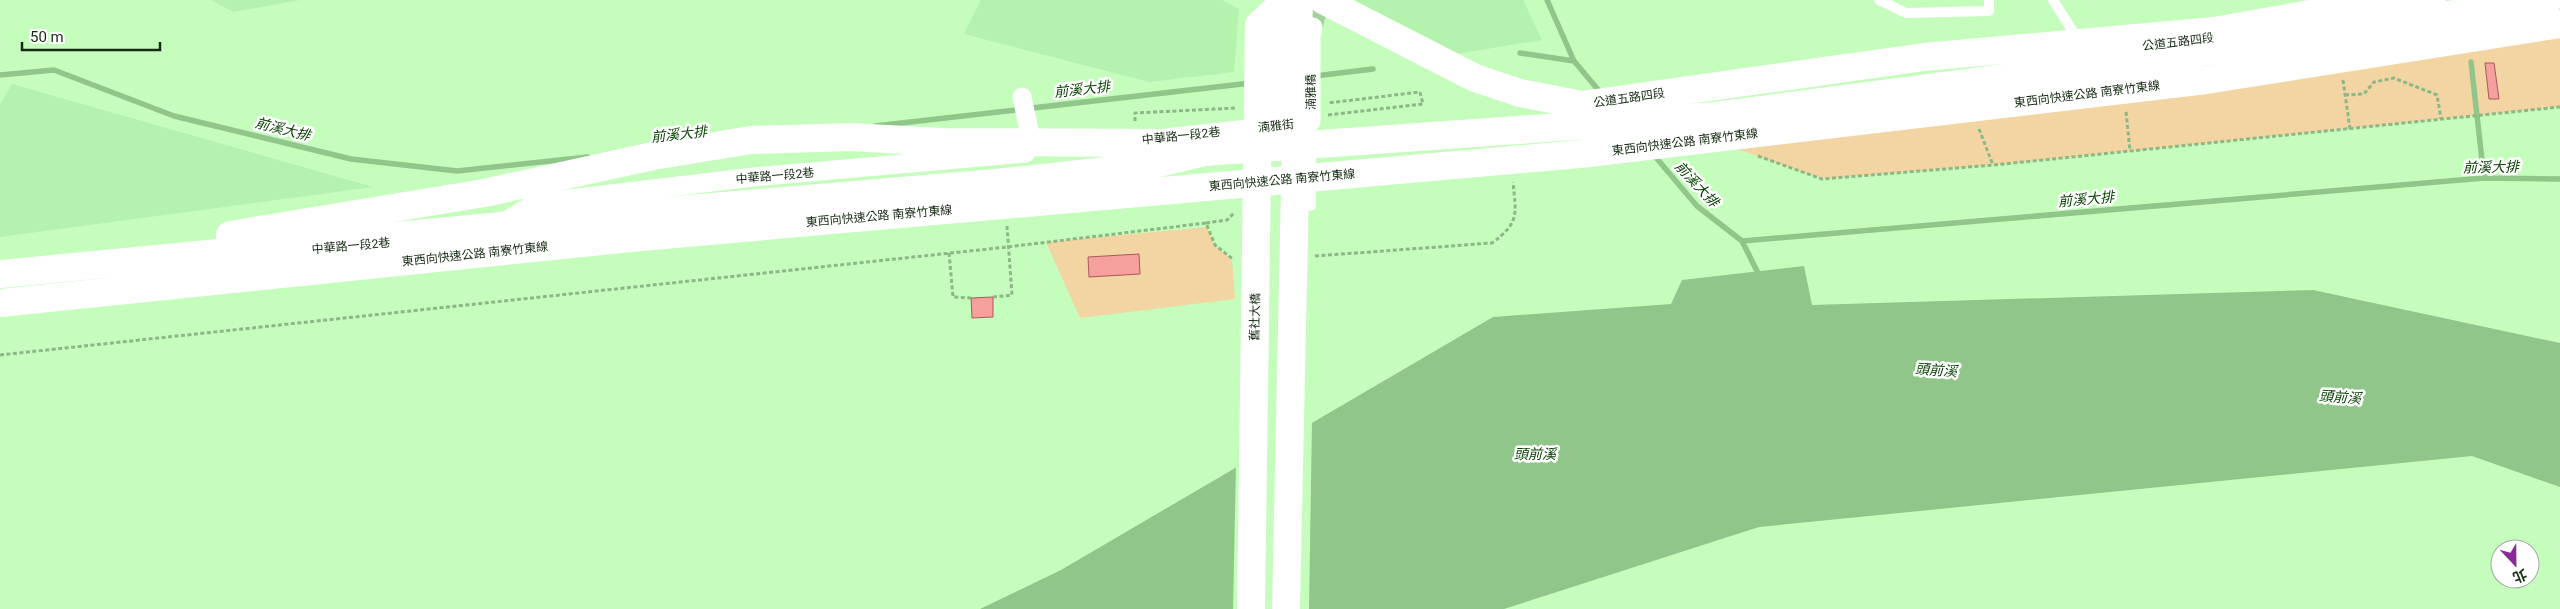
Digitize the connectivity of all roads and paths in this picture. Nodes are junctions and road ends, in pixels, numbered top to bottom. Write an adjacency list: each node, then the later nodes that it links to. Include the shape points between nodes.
1 (1286, 0): 12 (main road)
2 (1299, 0): 12 (main road)
3 (1323, 0): 15 (main road, 公道五路四段, via 1476,78 1520,93 1582,105 1924,57 1948,66)
4 (1879, 0): 5 (lane, via 1906,13 1989,12)
5 (1989, 0)
6 (2053, 0): 15 (lane)
7 (2389, 0): 15 (main road, 公道五路四段, via 2214,31)
8 (2431, 0): 15 (main road, 公道五路四段, via 2212,38)
9 (2548, 0): 10 (main road, 東西向快速公路 南寮竹東線)
10 (2472, 6): 32 (main road, 東西向快速公路 南寮竹東線, via 2200,52 1715,116)
11 (2560, 24): 13 (main road, 東西向快速公路 南寮竹東線)
12 (1287, 29): 23 (street, 湳雅橋, via 1310,63); 26 (street, via 1278,62); 46 (main road, 舊社大橋); 47 (main road)
13 (2467, 38): 14 (main road); 45 (main road, 東西向快速公路 南寮竹東線, via 2206,80 1580,154 641,238)
14 (2560, 39)
15 (2081, 48)
16 (2342, 73): 17 (path)
17 (2345, 95): 24 (path, via 2364,94 2374,82 2394,78 2437,95); 27 (path)
18 (1022, 97): 29 (street)
19 (1322, 104): 23 (path, via 1420,92 1423,104)
20 (2125, 106): 31 (path)
21 (2560, 107): 22 (path)
22 (2467, 116)
23 (1315, 119): 26 (street, 湳雅街); 35 (lane)
24 (2441, 119)
25 (1976, 120): 34 (path)
26 (1277, 126): 28 (street, 湳雅街)
27 (2350, 128)
28 (1242, 129): 30 (street, 中華路一段2巷)
29 (1030, 135): 30 (street, 中華路一段2巷); 33 (street, 中華路一段2巷)
30 (1090, 146): 33 (street, 中華路一段2巷)
31 (2130, 151)
32 (1205, 152): 36 (main road, via 1157,143 941,142 850,137 751,140 653,156 484,193); 42 (main road, 東西向快速公路 南寮竹東線, via 1143,167 995,183 583,218)
33 (976, 159): 40 (street, 中華路一段2巷, via 754,177 535,203 485,233)
34 (1994, 165)
35 (1310, 206)
36 (184, 243): 38 (street, 中華路一段2巷); 40 (street)
37 (1007, 247): 43 (path, via 1012,295)
38 (96, 253): 40 (street, 中華路一段2巷, via 133,267); 41 (street, 中華路一段2巷)
39 (949, 253): 44 (path, via 953,297)
40 (217, 259)
41 (0, 262)
42 (0, 274)
43 (993, 297)
44 (972, 298)
45 (0, 303)
46 (1251, 609)
47 (1286, 609)

